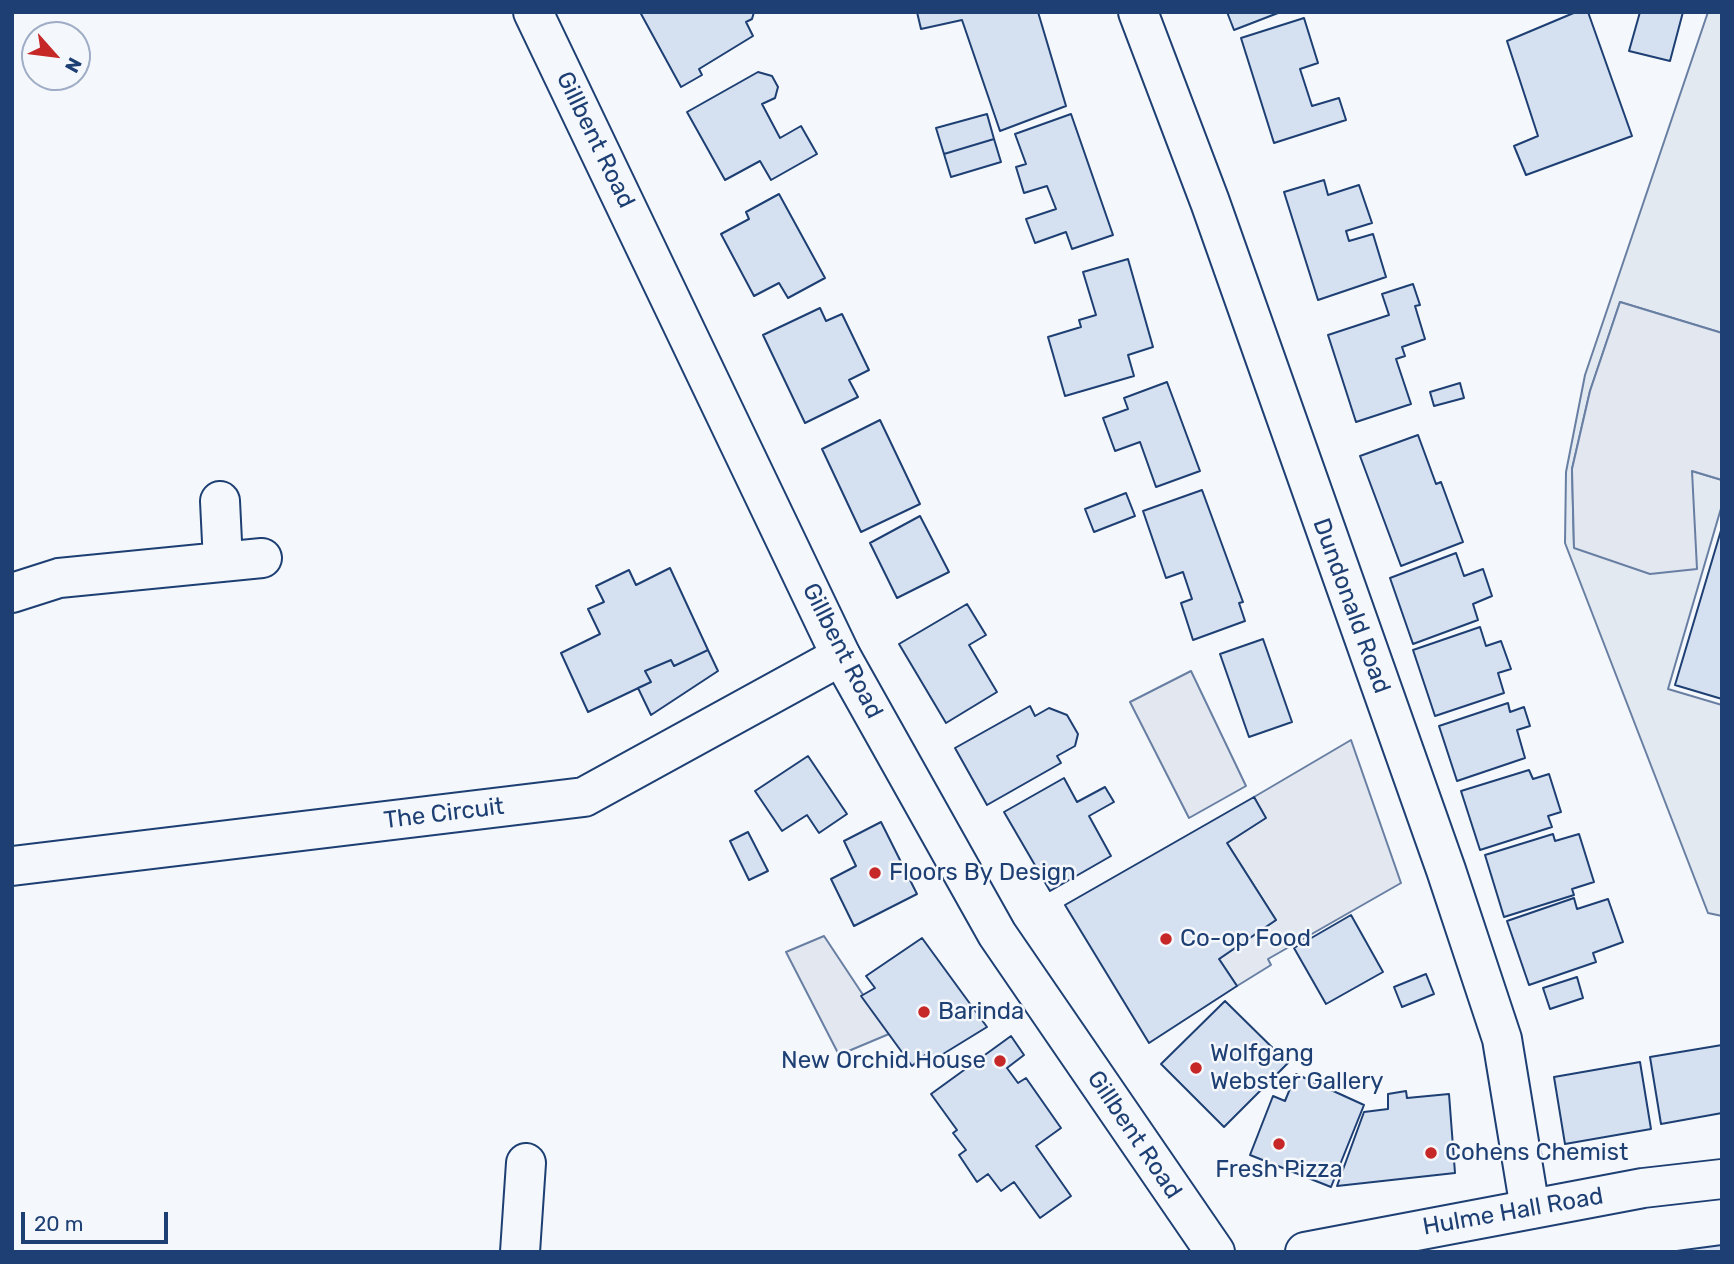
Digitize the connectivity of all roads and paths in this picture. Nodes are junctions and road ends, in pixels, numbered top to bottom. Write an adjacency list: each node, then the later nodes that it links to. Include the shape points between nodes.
1 (534, 12): 7 (street, Gillbent Road)
2 (1138, 12): 11 (street, Dundonald Road, via 1210,202 1502,1039)
3 (220, 501): 5 (street)
4 (262, 558): 5 (street)
5 (223, 562): 6 (street, via 59,578)
6 (12, 593)
7 (841, 656): 8 (street, The Circuit, via 584,797); 13 (street, Gillbent Road, via 997,934)
8 (12, 866)
9 (526, 1164): 12 (street)
10 (1722, 1179): 11 (street, Hulme Hall Road)
11 (1530, 1209): 14 (street, Hulme Hall Road)
12 (520, 1252)
13 (1215, 1252)
14 (1305, 1252)

